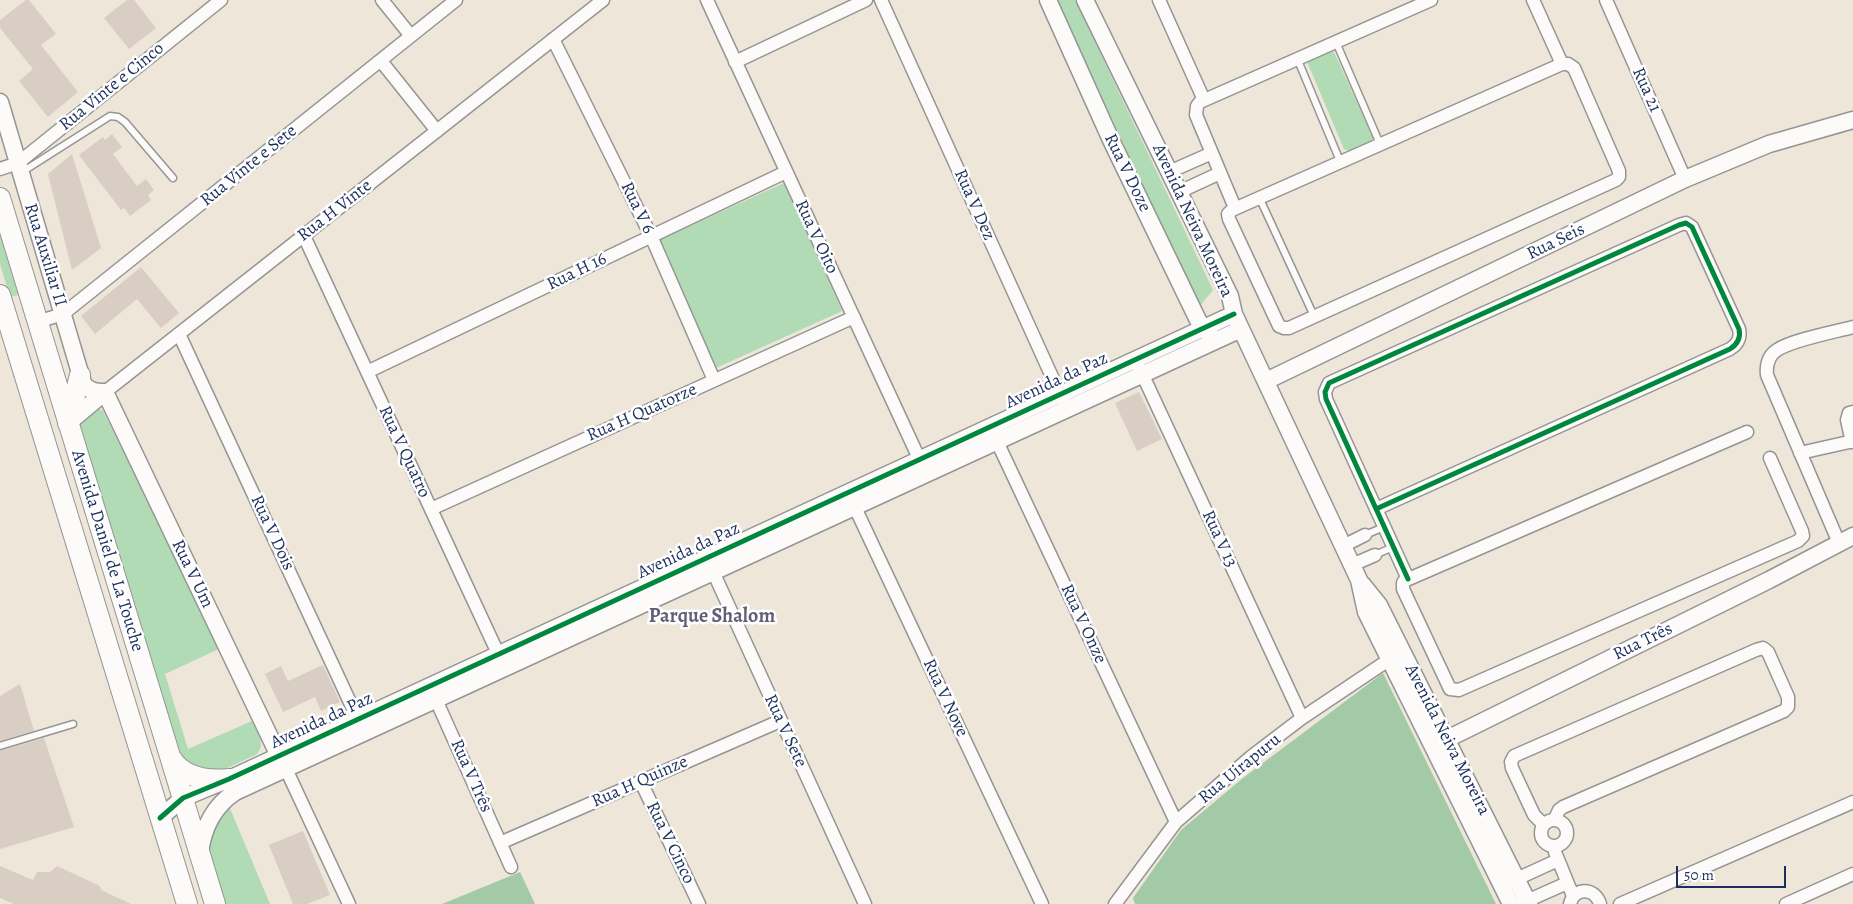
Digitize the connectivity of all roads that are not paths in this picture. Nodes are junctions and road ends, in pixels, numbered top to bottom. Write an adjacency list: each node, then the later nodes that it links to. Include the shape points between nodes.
1 (222, 0): 28 (street, Rua Vinte e Cinco)
2 (382, 0): 14 (street)
3 (456, 0): 14 (street, Rua Vinte e Sete)
4 (603, 0): 15 (street, Rua H Vinte)
5 (707, 0): 19 (street, Rua V Oito)
6 (866, 0): 19 (street)
7 (881, 0): 58 (street, Rua V Dez)
8 (1048, 0): 48 (street, Rua V Doze)
9 (1085, 0): 31 (street, Avenida Neiva Moreira)
10 (1159, 0): 21 (street)
11 (1431, 0): 16 (street)
12 (1532, 0): 20 (street)
13 (1606, 0): 34 (street, Rua 21)
14 (411, 36): 18 (street, Rua Vinte e Sete)
15 (553, 39): 24 (street, Rua H Vinte); 40 (street, Rua V 6)
16 (1336, 42): 17 (street); 25 (lane)
17 (1297, 58): 21 (street); 27 (lane)
18 (380, 61): 24 (street); 42 (street, Rua Vinte e Sete)
19 (735, 62): 30 (street, Rua V Oito)
20 (1562, 64): 25 (street); 44 (street, via 1574,68 1619,171 1616,180)
21 (1204, 100): 26 (street, via 1197,106 1196,115)
22 (0, 102): 28 (street, Rua Auxiliar II)
23 (1853, 120): 34 (street, Rua Seis, via 1769,144)
24 (437, 131): 39 (street, Rua H Vinte)
25 (1380, 144): 27 (street)
26 (1212, 153): 31 (street); 32 (street)
27 (1340, 162): 36 (street)
28 (19, 168): 29 (street, Rua Vinte e Cinco); 33 (lane, via 110,116 125,122); 42 (street, Rua Auxiliar II)
29 (0, 169)
30 (786, 172): 40 (street, Rua H 16); 45 (street, Rua V Oito)
31 (1169, 172): 35 (street, Avenida Neiva Moreira)
32 (1220, 172): 35 (street); 38 (street)
33 (173, 178)
34 (1685, 180): 56 (street, Rua Seis)
35 (1179, 192): 43 (street, Avenida Neiva Moreira, via 1230,296)
36 (1259, 197): 38 (street); 44 (lane)
37 (0, 198): 46 (main road, Avenida Daniel de La Touche)
38 (1235, 208): 44 (street, via 1228,214 1229,219 1279,326 1287,328)
39 (304, 236): 50 (street, Rua H Vinte); 53 (street, Rua V Quatro)
40 (651, 236): 53 (street, Rua H 16); 55 (street, Rua V 6)
41 (0, 295): 95 (main road, Avenida Daniel de La Touche)
42 (63, 314): 46 (street, Rua Vinte e Sete); 54 (street, Rua Auxiliar II)
43 (1234, 314): 48 (street, Avenida da Paz); 49 (street, Avenida Neiva Moreira)
44 (1314, 316)
45 (854, 317): 55 (street, Rua H Quatorze); 66 (street, Rua V Oito)
46 (37, 322): 60 (main road, Avenida Daniel de La Touche)
47 (1853, 327): 64 (street, via 1789,344 1768,361 1767,375)
48 (1202, 328): 51 (street, Rua V Doze); 52 (street, Avenida da Paz)
49 (1241, 329): 51 (street, Avenida da Paz); 56 (street, Avenida Neiva Moreira)
50 (180, 334): 57 (street, Rua H Vinte); 86 (street, Rua V Dois)
51 (1217, 340): 52 (street, Avenida da Paz)
52 (1139, 367): 58 (street, Avenida da Paz); 83 (street, Rua V 13)
53 (367, 372): 68 (street, Rua V Quatro)
54 (80, 374): 57 (street, Rua Auxiliar II, via 88,389); 60 (main road)
55 (714, 380): 68 (street, Rua H Quatorze)
56 (1266, 381): 73 (street, Avenida Neiva Moreira)
57 (105, 392): 60 (street, Rua H Vinte); 90 (street, Rua V Um)
58 (1064, 402): 62 (street, Avenida da Paz)
59 (1851, 413): 63 (street, via 1846,420)
60 (68, 424): 89 (main road, Avenida Daniel de La Touche)
61 (1747, 432): 78 (street)
62 (994, 434): 66 (street, Avenida da Paz); 97 (street, Rua V Onze)
63 (1852, 442): 64 (street)
64 (1800, 453): 72 (street)
65 (1770, 458): 78 (street, via 1802,531 1803,536 1798,541 1459,690 1448,687 1403,589)
66 (923, 467): 67 (street, Avenida da Paz)
67 (851, 500): 76 (street, Avenida da Paz); 115 (street, Rua V Nove)
68 (431, 509): 81 (street, Rua V Quatro)
69 (1376, 509): 69 (street, via 1737,344 1739,329 1692,227 1686,223 1679,225 1329,383 1326,399); 70 (street)
70 (1384, 527): 71 (lane); 74 (street)
71 (1365, 535): 73 (street)
72 (1848, 541): 87 (street, Rua Três)
73 (1343, 546): 77 (street, Avenida Neiva Moreira)
74 (1393, 547): 75 (lane); 78 (street)
75 (1375, 555): 77 (street)
76 (710, 565): 81 (street, Avenida da Paz); 84 (street, Rua V Sete)
77 (1352, 565): 79 (street, Avenida Neiva Moreira)
78 (1408, 578)
79 (1359, 580): 80 (street, Avenida Neiva Moreira, via 1366,612); 87 (street, Avenida Neiva Moreira, via 1379,605)
80 (1390, 659): 83 (street, Rua Uirapuru); 87 (street, Avenida Neiva Moreira)
81 (502, 661): 82 (street, Avenida da Paz)
82 (433, 693): 86 (street, Avenida da Paz); 99 (street, Rua V Três)
83 (1302, 718): 97 (street, Rua Uirapuru, via 1252,756)
84 (780, 721): 92 (street, Rua H Quinze); 114 (street, Rua V Sete)
85 (73, 724): 88 (lane)
86 (361, 726): 90 (street, Avenida da Paz)
87 (1440, 743): 105 (street, Avenida Neiva Moreira)
88 (0, 746)
89 (169, 753): 91 (main road, via 176,765 191,775 212,780); 93 (main road, Avenida Daniel de La Touche)
90 (283, 762): 91 (street, Avenida da Paz); 101 (street, Avenida da Paz, via 216,808 208,823); 112 (street, Rua V Um)
91 (229, 779): 93 (street, Avenida da Paz)
92 (641, 782): 99 (street, Rua H Quinze); 113 (street, Rua V Cinco)
93 (183, 798): 95 (street, Avenida da Paz); 101 (main road, Avenida Daniel de La Touche)
94 (1853, 802): 118 (street)
95 (160, 818): 110 (main road, Avenida Daniel de La Touche)
96 (1555, 819): 98 (street); 98 (street, via 1563,807 1784,711 1788,707 1788,697 1768,652 1763,648 1756,650 1514,756 1512,768 1534,815); 100 (street, via 1563,822 1568,835)
97 (1176, 822): 108 (street, Rua Uirapuru)
98 (1544, 825): 100 (street, via 1542,837 1547,844)
99 (500, 843): 103 (street, Rua V Três)
100 (1556, 846): 102 (street)
101 (200, 853): 111 (main road, Avenida Daniel de La Touche)
102 (1558, 860): 105 (street); 106 (street)
103 (511, 867)
104 (1853, 874): 119 (street)
105 (1509, 882): 109 (street, Avenida Neiva Moreira); 116 (street, Avenida Neiva Moreira)
106 (1567, 882): 107 (street); 109 (street)
107 (1572, 900): 117 (street, via 1588,891 1597,896)
108 (1120, 901)
109 (1525, 903)
110 (187, 904)
111 (215, 904)
112 (349, 904)
113 (699, 904)
114 (865, 904)
115 (1042, 904)
116 (1511, 904)
117 (1600, 904)
118 (1620, 904)
119 (1786, 904)

